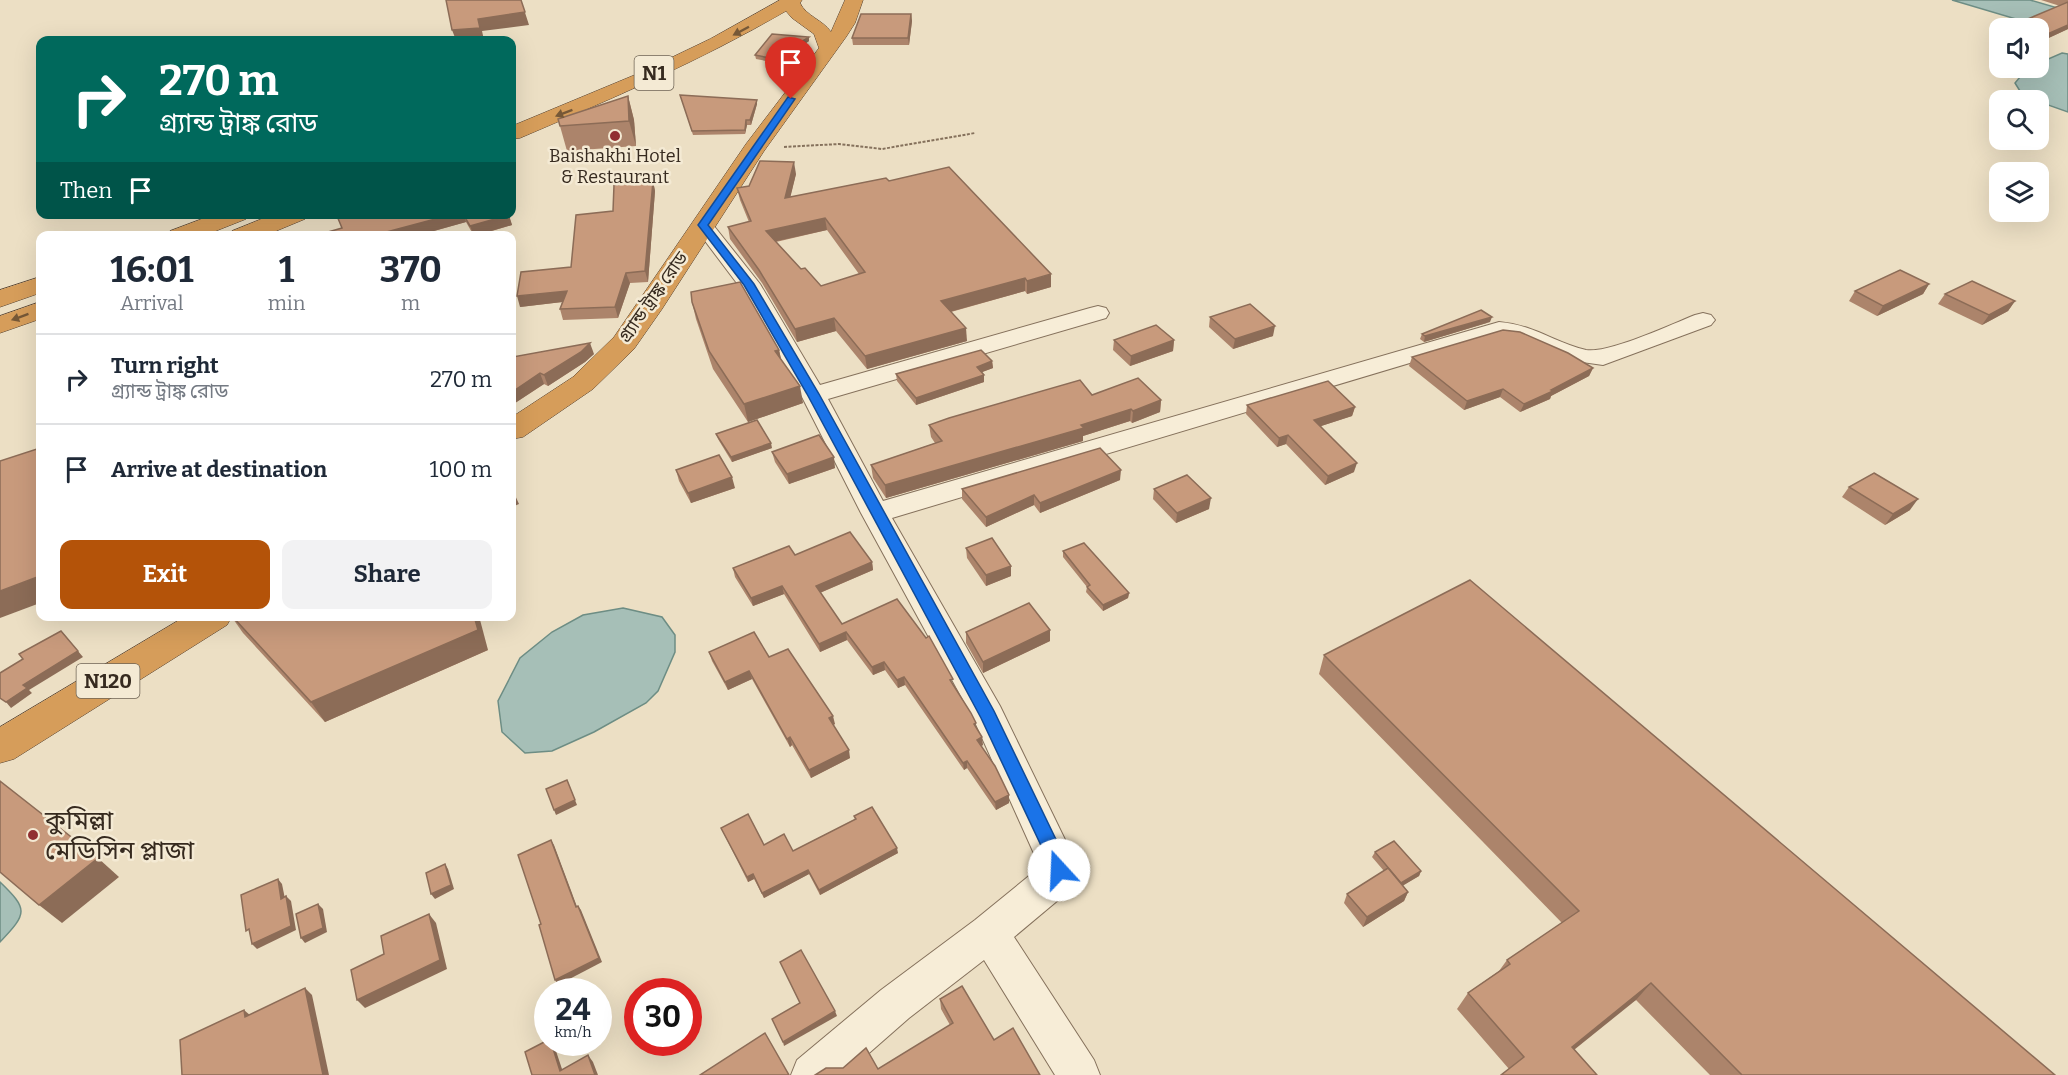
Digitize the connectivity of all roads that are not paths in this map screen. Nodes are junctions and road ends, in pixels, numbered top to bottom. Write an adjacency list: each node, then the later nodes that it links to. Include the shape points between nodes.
1 (759, 0): 5 (highway, N1, via 609,78)
2 (791, 0): 4 (highway, via 793,9); 6 (highway, N1, one-way to 6, via 717,43 644,78)
3 (854, 0): 4 (highway, via 844,26)
4 (823, 38): 9 (highway, গ্র্যান্ড ট্রাঙ্ক রোড)
5 (516, 114)
6 (516, 131)
7 (225, 219): 10 (highway)
8 (284, 219): 11 (highway)
9 (703, 225): 18 (street, via 749,284); 19 (highway, গ্র্যান্ড ট্রাঙ্ক রোড, via 624,343 583,383)
10 (192, 231)
11 (254, 231)
12 (36, 286): 13 (highway)
13 (0, 299)
14 (36, 312): 17 (highway, one-way to 17)
15 (1098, 313): 18 (street)
16 (1703, 320): 20 (street, via 1603,358 1589,359 1514,328 1499,329)
17 (0, 325)
18 (813, 394): 20 (street)
19 (516, 427)
20 (875, 513): 23 (street, via 988,716 1059,870 1050,884)
21 (207, 621): 22 (highway, N120)
22 (0, 747)
23 (989, 933): 24 (street, via 895,1004); 25 (street)
24 (812, 1075)
25 (1079, 1075)

